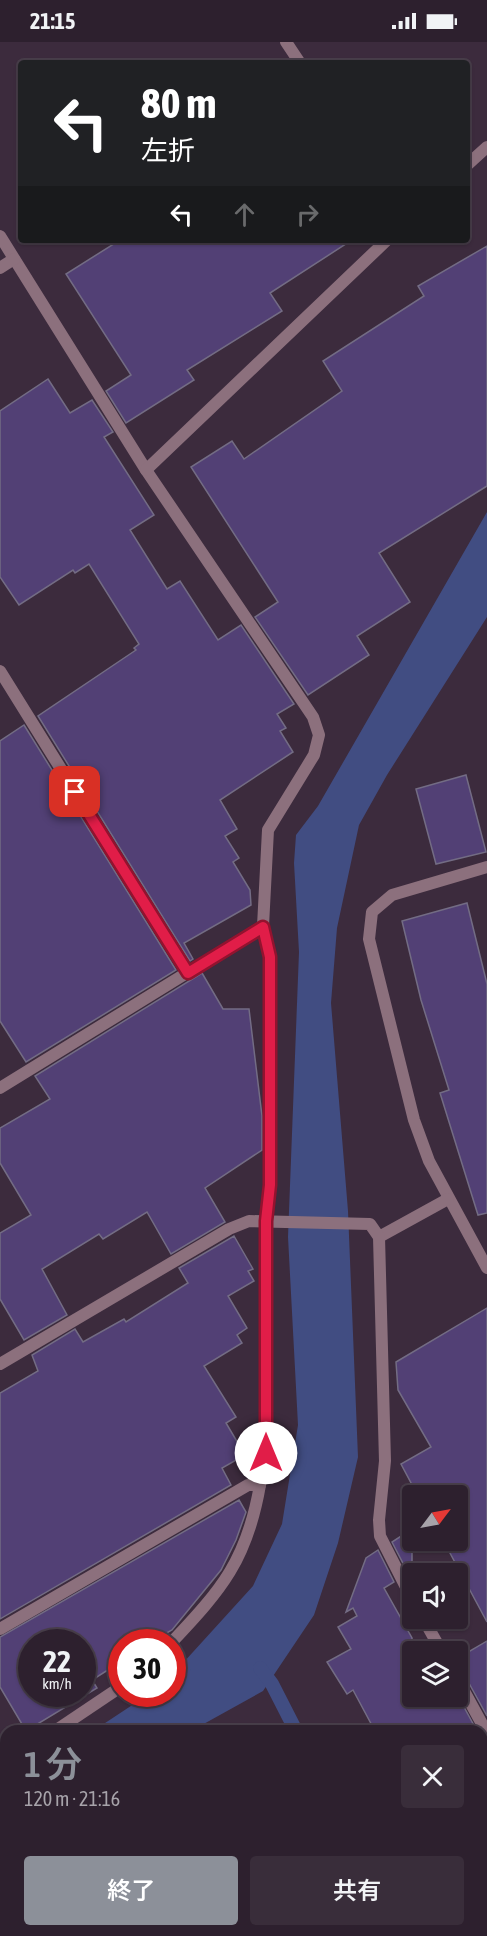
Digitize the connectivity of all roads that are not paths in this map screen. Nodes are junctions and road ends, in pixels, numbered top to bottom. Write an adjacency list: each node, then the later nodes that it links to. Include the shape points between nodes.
1 (286, 42): 2 (street)
2 (298, 60)
3 (487, 147): 4 (street)
4 (470, 162)
5 (0, 236): 7 (street)
6 (384, 243): 9 (street)
7 (14, 259): 8 (street); 9 (street)
8 (0, 268)
9 (146, 470): 12 (street, via 313,717 319,735 314,755 268,830)
10 (0, 671): 13 (street)
11 (487, 867): 15 (street, via 392,895 372,912 369,939 414,1120)
12 (263, 927): 13 (street); 16 (street, via 270,957 270,1185)
13 (188, 973): 14 (street)
14 (0, 1088)
15 (448, 1199): 17 (street); 18 (street)
16 (266, 1221): 17 (street, via 370,1224); 19 (street, via 249,1221 229,1229); 20 (street, via 266,1453)
17 (379, 1237): 21 (street, via 385,1461 380,1536)
18 (487, 1268)
19 (0, 1364)
20 (260, 1485): 22 (street, via 248,1485); 23 (street, via 254,1523 233,1570)
21 (402, 1579)
22 (0, 1629)
23 (184, 1629)
24 (108, 1695): 26 (street)
25 (468, 1698): 27 (street)
26 (64, 1725)
27 (483, 1725)

